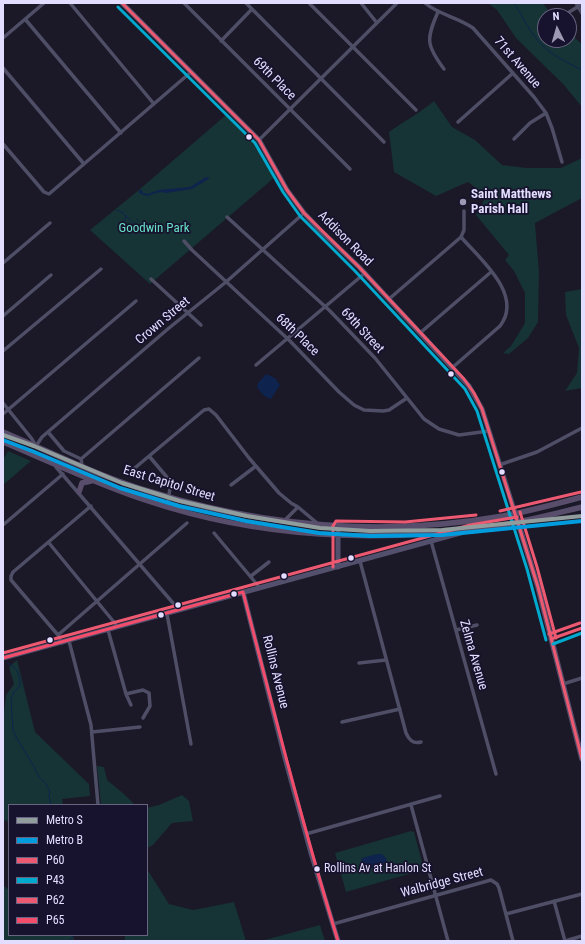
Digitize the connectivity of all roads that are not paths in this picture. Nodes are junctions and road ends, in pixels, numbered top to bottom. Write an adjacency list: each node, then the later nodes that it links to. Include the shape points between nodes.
1 (44, 3): 14 (street)
2 (70, 3): 24 (street)
3 (122, 3): 21 (main road, Addison Road)
4 (184, 3): 17 (street, 69th Place)
5 (246, 3): 11 (street)
6 (309, 3): 18 (street)
7 (361, 3): 15 (street)
8 (397, 3): 15 (street)
9 (425, 3): 12 (street, 71st Avenue)
10 (579, 5): 13 (street)
11 (252, 9): 17 (street); 23 (street)
12 (438, 12): 20 (street, via 430,32 430,44 434,55); 22 (street, 71st Avenue, via 473,28)
13 (582, 13)
14 (25, 19): 16 (street); 29 (street)
15 (377, 23): 18 (street)
16 (3, 38)
17 (221, 41): 25 (street, 69th Place)
18 (353, 47): 23 (street); 26 (street)
19 (3, 68): 35 (street)
20 (444, 68)
21 (191, 72): 24 (street); 31 (main road, Addison Road)
22 (512, 73): 27 (street, 71st Avenue); 28 (street)
23 (321, 78): 25 (street); 32 (street)
24 (154, 104): 29 (street)
25 (290, 109): 31 (street); 36 (street, 69th Place)
26 (416, 110)
27 (546, 113): 30 (street, via 530,123); 34 (street, 71st Avenue)
28 (458, 122)
29 (121, 133): 35 (street)
30 (514, 139)
31 (259, 140): 38 (main road, Addison Road, via 287,190)
32 (384, 142)
33 (3, 144): 35 (street, via 47,194)
34 (562, 162)
35 (84, 164)
36 (350, 169)
37 (464, 211): 41 (street, via 464,230)
38 (304, 214): 43 (street, Crown Street); 47 (main road, Addison Road)
39 (227, 217): 43 (street, 69th Street)
40 (50, 223): 44 (street)
41 (461, 237): 46 (street); 51 (street)
42 (184, 241): 50 (street, 68th Place)
43 (263, 250): 50 (street, Crown Street); 53 (street, 69th Street)
44 (3, 263)
45 (101, 269): 59 (street)
46 (491, 272): 57 (street); 62 (street, via 502,285 505,294 504,317 497,328)
47 (365, 273): 51 (main road, Addison Road); 53 (street)
48 (52, 275): 55 (street)
49 (151, 279): 54 (street)
50 (226, 282): 54 (street, Crown Street); 58 (street, 68th Place)
51 (389, 299): 57 (main road, Addison Road)
52 (136, 301): 65 (street)
53 (325, 306): 58 (street); 63 (street, 69th Street, via 366,348)
54 (188, 313): 56 (street); 70 (street, Crown Street)
55 (3, 316)
56 (201, 325)
57 (420, 333): 62 (main road, Addison Road)
58 (287, 338): 61 (street); 63 (street, 68th Place, via 358,408 386,411)
59 (3, 351)
60 (199, 358): 74 (street)
61 (256, 365)
62 (452, 367): 68 (main road, Addison Road, via 474,393)
63 (407, 398): 68 (street, 69th Street, via 424,419 446,432 464,435)
64 (3, 403): 65 (street)
65 (8, 410): 66 (street); 72 (street)
66 (3, 414)
67 (582, 428): 76 (street, via 537,452)
68 (489, 431): 76 (main road, Addison Road)
69 (3, 432): 72 (main road, East Capitol Street)
70 (48, 432): 72 (street, Crown Street); 74 (street, via 64,451)
71 (3, 442): 75 (main road, East Capitol Street)
72 (36, 446): 77 (main road, East Capitol Street)
73 (149, 456): 78 (street, via 204,410 209,409); 79 (street); 85 (street, via 171,482)
74 (81, 459): 77 (street)
75 (49, 461): 80 (street); 81 (main road, East Capitol Street)
76 (499, 465): 90 (main road, Addison Road)
77 (82, 466): 85 (main road, East Capitol Street)
78 (256, 466): 82 (street); 88 (street, via 279,493)
79 (130, 472)
80 (63, 474): 83 (street); 94 (street)
81 (93, 481): 83 (main road, via 82,483); 87 (main road, East Capitol Street)
82 (231, 485)
83 (79, 492): 86 (street)
84 (582, 497): 90 (main road, East Capitol Street)
85 (169, 498): 87 (street); 91 (main road, East Capitol Street, via 231,513)
86 (91, 506): 101 (street); 104 (street)
87 (167, 507): 99 (main road, East Capitol Street, via 266,529)
88 (298, 507): 91 (street); 95 (street)
89 (582, 507): 92 (main road, East Capitol Street)
90 (515, 513): 92 (main road); 96 (main road, East Capitol Street, via 429,526)
91 (284, 522): 95 (main road, East Capitol Street)
92 (518, 522): 97 (main road, East Capitol Street); 123 (main road, via 538,588)
93 (187, 523): 104 (street)
94 (3, 525)
95 (319, 525): 96 (main road, East Capitol Street)
96 (338, 526): 99 (main road)
97 (471, 530): 99 (main road, East Capitol Street, via 398,536); 100 (main road)
98 (214, 533): 106 (street)
99 (338, 536): 105 (main road)
100 (431, 541): 102 (main road); 115 (street, Zelma Avenue)
101 (49, 543): 109 (street); 116 (street, via 12,574 11,579)
102 (360, 561): 105 (main road); 120 (street)
103 (268, 562): 106 (street)
104 (140, 564): 109 (street); 110 (street)
105 (338, 567): 107 (main road)
106 (251, 576): 107 (street)
107 (260, 588): 108 (main road)
108 (243, 592): 110 (main road); 138 (main road, Rollins Avenue, via 284,758)
109 (97, 600): 113 (street); 116 (street)
110 (179, 610): 111 (main road)
111 (167, 614): 113 (main road); 132 (street)
112 (477, 625): 115 (street)
113 (118, 627): 114 (main road)
114 (108, 630): 117 (main road); 124 (street)
115 (456, 630): 134 (street, Zelma Avenue)
116 (58, 635): 118 (street)
117 (69, 641): 118 (main road); 130 (street)
118 (62, 642): 119 (main road)
119 (3, 658)
120 (386, 660): 121 (street); 126 (street)
121 (359, 663)
122 (582, 678): 123 (street)
123 (562, 684): 133 (main road)
124 (126, 694): 125 (street); 127 (street, via 142,690 149,693 150,706)
125 (131, 705)
126 (400, 709): 128 (street); 131 (street, via 408,738 414,742)
127 (143, 718)
128 (342, 722)
129 (140, 727): 130 (street)
130 (92, 732): 136 (street)
131 (421, 742)
132 (191, 744)
133 (582, 759)
134 (496, 774)
135 (440, 796): 137 (street)
136 (98, 804)
137 (411, 805): 138 (street); 140 (street)
138 (306, 834): 143 (main road, Rollins Avenue)
139 (582, 894): 141 (street)
140 (435, 895): 142 (street, Walbridge Street, via 491,880 497,884); 143 (street, Walbridge Street); 146 (street)
141 (554, 901): 142 (street); 148 (street)
142 (506, 914): 147 (street, Walbridge Street)
143 (333, 924): 145 (main road, Rollins Avenue)
144 (582, 936): 148 (street)
145 (338, 941)
146 (448, 941)
147 (513, 941)
148 (565, 941)

